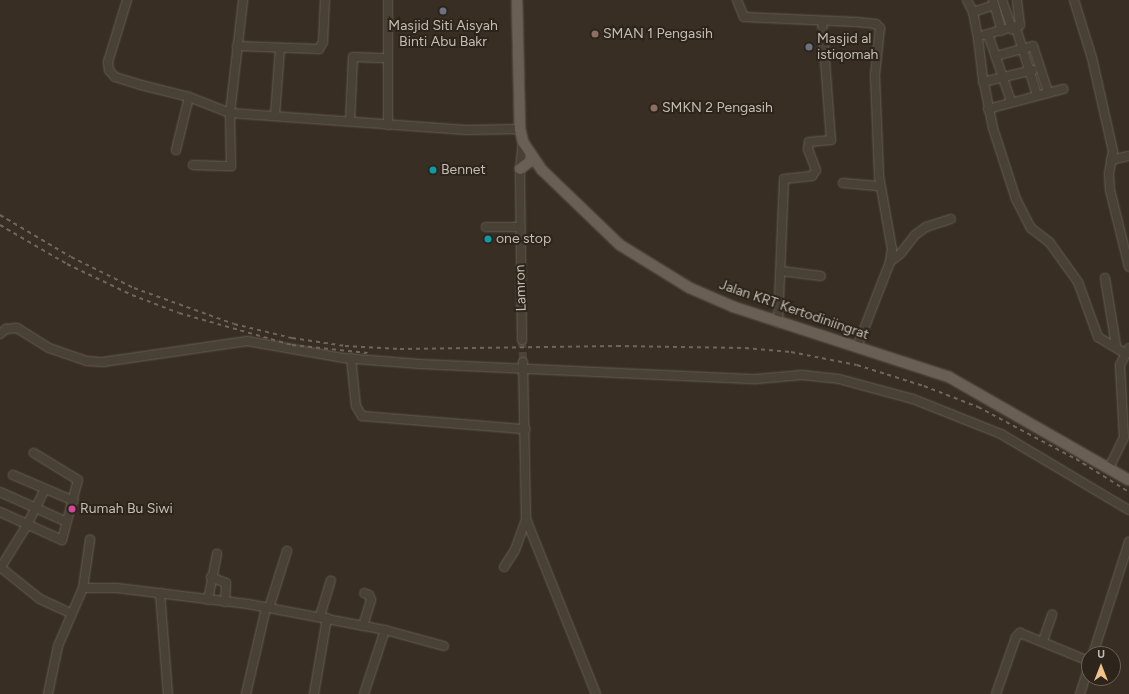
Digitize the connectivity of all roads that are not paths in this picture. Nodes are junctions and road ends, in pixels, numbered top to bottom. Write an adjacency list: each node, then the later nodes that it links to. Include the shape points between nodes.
1 (127, 0): 30 (street, via 108,62 108,70 115,76)
2 (243, 0): 18 (street)
3 (325, 0): 20 (street, via 322,46 315,50)
4 (388, 0): 22 (street)
5 (517, 0): 37 (main road, Jalan KRT Kertodiniingrat)
6 (737, 0): 13 (street, via 744,17)
7 (967, 0): 12 (street)
8 (1002, 0): 14 (street)
9 (1019, 0): 14 (street, via 1021,22)
10 (1074, 0): 42 (street, via 1092,58)
11 (993, 2): 12 (street); 15 (street)
12 (973, 12): 17 (street)
13 (822, 21): 46 (street, via 876,24 880,28 875,75); 52 (street, via 831,140 809,142 808,150 816,170 812,176 784,179)
14 (1014, 28): 15 (street); 19 (street)
15 (1002, 31): 16 (street)
16 (988, 34): 17 (street); 21 (street)
17 (978, 38): 26 (street)
18 (237, 46): 20 (street); 33 (street)
19 (1022, 48): 21 (street); 23 (street, via 1034,47); 24 (street)
20 (280, 49): 34 (street)
21 (996, 56): 25 (street)
22 (387, 58): 35 (street, via 353,57); 36 (street)
23 (1041, 68): 24 (street); 28 (street)
24 (1029, 71): 25 (street); 29 (street)
25 (1003, 77): 26 (street); 31 (street)
26 (983, 82): 32 (street)
27 (1063, 89): 28 (street)
28 (1048, 92): 29 (street)
29 (1037, 95): 31 (street)
30 (189, 97): 33 (street); 39 (street)
31 (1012, 101): 32 (street)
32 (988, 109): 58 (street, via 1005,168 1028,224 1050,243 1078,282 1100,339)
33 (230, 113): 34 (street); 43 (street, via 230,166)
34 (274, 115): 35 (street)
35 (350, 121): 36 (street)
36 (388, 125): 37 (street, via 466,130)
37 (520, 130): 38 (main road, Jalan KRT Kertodiniingrat)
38 (523, 142): 41 (main road, Jalan KRT Kertodiniingrat); 44 (street, Lamron)
39 (176, 150)
40 (1129, 156): 42 (street)
41 (533, 158): 44 (main road); 55 (main road, Jalan KRT Kertodiniingrat, via 600,228 620,245 690,288)
42 (1112, 160): 51 (street, via 1110,190)
43 (193, 165)
44 (520, 169): 49 (street, Lamron)
45 (843, 183): 46 (street)
46 (880, 186): 50 (street, via 891,239)
47 (951, 219): 50 (street, via 915,235)
48 (486, 227): 49 (street)
49 (520, 228): 57 (street, Lamron)
50 (890, 262): 59 (street)
51 (1129, 267)
52 (781, 272): 53 (street); 55 (street)
53 (820, 276)
54 (1106, 278): 58 (street)
55 (778, 323): 59 (main road, Jalan KRT Kertodiniingrat)
56 (0, 334): 61 (street, via 6,329 17,328 49,348 87,361 103,362 247,342)
57 (522, 340)
58 (1116, 345): 60 (street)
59 (857, 347): 65 (main road, Jalan KRT Kertodiniingrat, via 949,377)
60 (1127, 351): 65 (street, via 1120,369 1124,437)
61 (351, 358): 62 (street); 63 (street, via 356,406 362,416)
62 (523, 366): 63 (street); 72 (street, via 756,379 802,375 839,379 913,399 1001,434)
63 (524, 429): 74 (street, via 523,482)
64 (34, 453): 70 (street, via 76,478 78,483)
65 (1109, 468): 67 (main road, Jalan KRT Kertodiniingrat)
66 (13, 474): 68 (street)
67 (1129, 480)
68 (45, 489): 70 (street); 71 (street)
69 (0, 492): 71 (street)
70 (74, 501): 75 (street)
71 (36, 508): 75 (street); 76 (street)
72 (1129, 510)
73 (0, 512): 76 (street)
74 (526, 519): 82 (street, via 515,550); 105 (street)
75 (67, 522): 76 (street, via 62,540)
76 (27, 525): 81 (street)
77 (90, 540): 85 (street)
78 (1129, 542): 98 (street)
79 (287, 551): 90 (street)
80 (217, 554): 83 (street)
81 (0, 567): 91 (street, via 40,599)
82 (504, 567)
83 (212, 577): 88 (street, via 212,589); 89 (street, via 226,583)
84 (330, 581): 93 (street)
85 (83, 588): 86 (street); 91 (street)
86 (160, 593): 88 (street); 101 (street)
87 (364, 593): 94 (street, via 369,595 371,600)
88 (208, 600): 89 (street)
89 (225, 602): 90 (street)
90 (268, 608): 93 (street); 102 (street)
91 (70, 613): 100 (street, via 58,646)
92 (1052, 615): 96 (street)
93 (323, 617): 94 (street); 103 (street)
94 (363, 626): 95 (street)
95 (385, 630): 97 (street); 104 (street)
96 (1043, 641): 99 (street); 106 (street, via 1020,633 1016,637)
97 (444, 646)
98 (1096, 646)
99 (1081, 657)
100 (48, 694)
101 (168, 694)
102 (246, 694)
103 (314, 694)
104 (364, 694)
105 (596, 694)
106 (996, 694)

